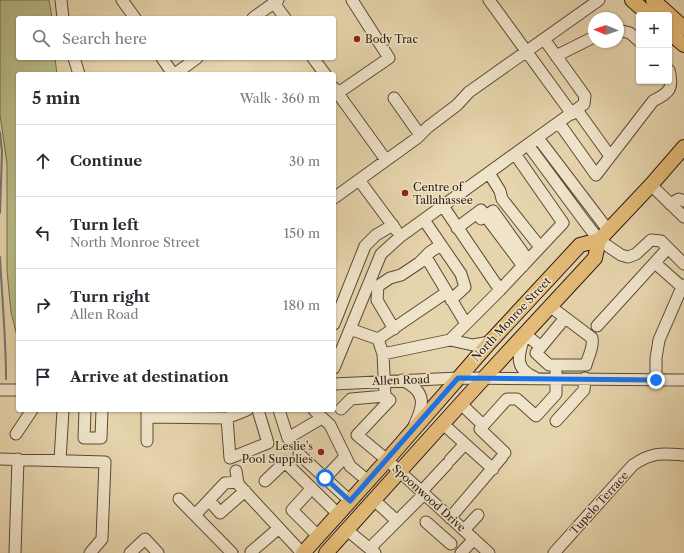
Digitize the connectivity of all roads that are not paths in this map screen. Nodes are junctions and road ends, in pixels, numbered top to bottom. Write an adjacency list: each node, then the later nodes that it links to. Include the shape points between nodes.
1 (61, 0): 10 (street)
2 (122, 0): 11 (street)
3 (352, 0): 14 (street)
4 (364, 0): 14 (street)
5 (489, 0): 22 (street)
6 (598, 0): 19 (street)
7 (632, 0): 9 (main road)
8 (276, 2): 12 (street); 13 (street)
9 (656, 5): 15 (main road)
10 (63, 16)
11 (134, 16)
12 (256, 16)
13 (284, 16)
14 (362, 16): 33 (street, via 389,58)
15 (684, 28)
16 (624, 31): 18 (street)
17 (672, 35): 21 (main road)
18 (636, 38)
19 (544, 39): 22 (street); 23 (street)
20 (588, 40): 23 (street)
21 (684, 45)
22 (526, 51): 35 (street); 37 (street, via 469,92 457,106)
23 (556, 56): 35 (street, via 585,96 584,104)
24 (75, 60): 28 (street)
25 (164, 60): 29 (street)
26 (194, 60): 30 (street)
27 (314, 60): 31 (street)
28 (78, 72)
29 (172, 72)
30 (177, 72)
31 (323, 72)
32 (671, 84): 42 (street, via 665,95 653,101)
33 (336, 90): 43 (street)
34 (394, 98): 37 (street)
35 (575, 112): 36 (street); 42 (street)
36 (559, 123): 38 (street); 42 (street, via 596,175)
37 (420, 135): 43 (street)
38 (538, 138): 39 (street); 55 (street)
39 (528, 145): 41 (street); 55 (street, via 585,222)
40 (684, 147): 46 (main road, North Monroe Street)
41 (515, 154): 44 (street); 58 (street, via 563,223)
42 (610, 156)
43 (386, 160): 45 (street)
44 (489, 173): 50 (street); 58 (street, via 502,199)
45 (359, 180): 47 (street); 53 (street)
46 (650, 185): 49 (street); 55 (main road, North Monroe Street)
47 (336, 197)
48 (684, 201): 49 (street, via 679,199)
49 (670, 204): 51 (street)
50 (443, 206): 52 (street); 54 (street)
51 (684, 217)
52 (424, 220): 56 (street); 57 (street)
53 (393, 225): 56 (street); 66 (street, via 376,235 366,246)
54 (460, 230): 61 (street, via 481,210); 65 (street)
55 (604, 235): 59 (street, via 625,257 636,254 652,240 661,241); 69 (main road, North Monroe Street, via 595,258); 79 (main road, North Monroe Street, via 580,245)
56 (401, 236): 68 (street, via 381,254)
57 (441, 245): 60 (street); 67 (street, via 461,274 465,287)
58 (540, 247): 61 (street)
59 (668, 248): 62 (street); 63 (street)
60 (429, 257): 67 (street); 75 (street, via 378,286 377,300)
61 (525, 263): 65 (street)
62 (655, 263): 64 (street); 73 (street)
63 (684, 264)
64 (683, 286): 91 (street, via 659,340)
65 (500, 290): 72 (street)
66 (346, 295): 68 (street); 71 (street)
67 (449, 296): 72 (street); 75 (street)
68 (361, 302): 74 (street)
69 (551, 307): 70 (street); 76 (main road, North Monroe Street)
70 (565, 318): 80 (street); 83 (street, via 592,338 592,347 586,365)
71 (336, 319)
72 (466, 324): 78 (street)
73 (597, 326)
74 (350, 329): 77 (street); 82 (street)
75 (394, 329): 77 (street)
76 (525, 335): 80 (street); 85 (main road, North Monroe Street); 86 (street, via 520,350 520,365 525,373)
77 (378, 340): 81 (street)
78 (450, 340): 79 (street, via 473,345); 81 (street)
79 (490, 342): 84 (main road, North Monroe Street)
80 (541, 347): 83 (street, via 536,353 549,365)
81 (384, 354): 89 (street)
82 (336, 363)
83 (556, 365): 87 (street)
84 (458, 378): 85 (street, Allen Road); 90 (street, Allen Road); 112 (main road, North Monroe Street)
85 (484, 378): 86 (street, Allen Road); 97 (main road, North Monroe Street)
86 (537, 378): 87 (street, Allen Road)
87 (556, 378): 88 (street, Allen Road); 111 (street, via 556,394 536,416 517,399 508,399)
88 (585, 378): 91 (street, Allen Road); 109 (street, via 584,390)
89 (384, 380): 90 (street, Allen Road); 93 (street, Allen Road); 96 (street)
90 (402, 380): 112 (street, via 417,389 421,398 420,411)
91 (656, 380): 92 (street, Allen Road)
92 (684, 380)
93 (336, 384)
94 (0, 390): 95 (street)
95 (16, 390)
96 (386, 396): 98 (street, via 351,399); 122 (street, Spoonwood Drive, via 390,400 357,435)
97 (461, 404): 110 (main road, North Monroe Street); 111 (street)
98 (341, 409)
99 (31, 412): 113 (street)
100 (63, 412): 121 (street)
101 (85, 412): 102 (street, via 84,438 101,438)
102 (102, 412)
103 (242, 412): 108 (street)
104 (259, 412): 108 (street, via 268,443 230,458)
105 (279, 412): 107 (street, via 288,438)
106 (147, 413): 108 (street); 114 (street)
107 (318, 414): 118 (street, via 330,425)
108 (227, 418)
109 (556, 421)
110 (443, 424): 115 (street); 124 (main road, North Monroe Street)
111 (483, 425): 123 (street, via 480,428 504,455)
112 (412, 430): 122 (main road, North Monroe Street)
113 (16, 434)
114 (147, 441)
115 (465, 444): 123 (street); 130 (street)
116 (299, 454): 125 (street)
117 (684, 455): 159 (street, Tupelo Terrace, via 665,453 648,456 626,472)
118 (345, 457): 125 (street); 128 (street, via 350,466)
119 (0, 459): 120 (street)
120 (18, 459): 121 (street); 151 (street)
121 (60, 460): 152 (street, via 105,462 102,539)
122 (387, 460): 124 (street, Spoonwood Drive); 128 (main road, North Monroe Street)
123 (493, 469): 138 (street)
124 (399, 472): 130 (street, Spoonwood Drive); 133 (main road, North Monroe Street)
125 (325, 478): 134 (street)
126 (240, 481): 132 (street, via 225,483); 132 (street, via 220,514); 141 (street)
127 (265, 481): 129 (street, via 285,462)
128 (368, 481): 134 (main road, North Monroe Street)
129 (312, 488): 135 (street); 145 (street, via 292,510)
130 (422, 493): 138 (street, Spoonwood Drive); 139 (street)
131 (179, 499): 136 (street)
132 (209, 500): 136 (street)
133 (374, 500): 139 (street); 142 (main road, North Monroe Street)
134 (350, 501): 135 (main road, North Monroe Street)
135 (338, 514): 145 (main road, North Monroe Street)
136 (195, 515): 155 (street)
137 (478, 515): 143 (street)
138 (451, 519): 143 (street, Spoonwood Drive); 144 (street)
139 (397, 521): 148 (street)
140 (426, 522): 144 (street)
141 (279, 528): 150 (street); 156 (street)
142 (347, 530): 148 (street); 149 (main road, North Monroe Street)
143 (464, 530): 146 (street, Spoonwood Drive)
144 (438, 533): 147 (street)
145 (318, 536): 149 (main road); 156 (main road, North Monroe Street)
146 (474, 539): 157 (street); 158 (street, Spoonwood Drive)
147 (451, 544)
148 (373, 550)
149 (332, 551)
150 (250, 552)
151 (15, 553)
152 (90, 553)
153 (130, 553): 154 (street, via 145,539)
154 (158, 553)
155 (232, 553)
156 (302, 553)
157 (461, 553)
158 (489, 553)
159 (554, 553)

